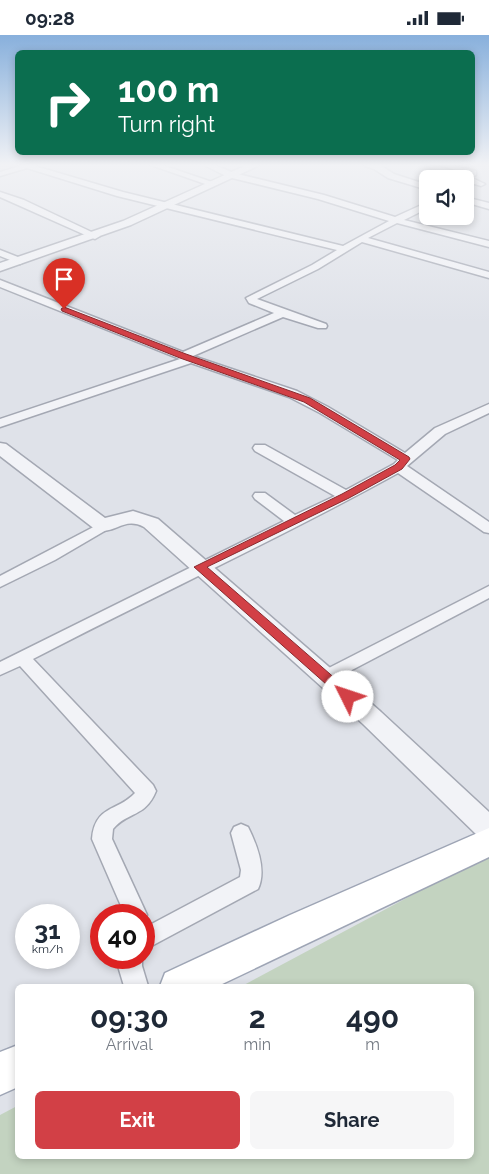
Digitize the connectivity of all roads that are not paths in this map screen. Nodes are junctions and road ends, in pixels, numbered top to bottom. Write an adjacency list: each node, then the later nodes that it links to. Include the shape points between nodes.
1 (56, 217): 7 (street)
2 (139, 217): 7 (street)
3 (213, 217): 10 (street)
4 (386, 217): 6 (street)
5 (401, 217): 6 (street)
6 (395, 220): 8 (street); 9 (street)
7 (94, 235): 12 (street)
8 (361, 239): 10 (street); 14 (street)
9 (489, 245)
10 (345, 249): 16 (street, via 251,298)
11 (0, 253): 12 (street)
12 (20, 261): 13 (street)
13 (0, 267)
14 (489, 275)
15 (0, 283): 18 (street)
16 (283, 313): 17 (street); 18 (street)
17 (322, 326)
18 (187, 358): 20 (street); 23 (street, via 307,400)
19 (486, 412): 23 (street, via 440,431)
20 (0, 423)
21 (0, 448): 27 (street)
22 (260, 448): 25 (street)
23 (402, 463): 25 (street); 28 (street)
24 (260, 496): 26 (street)
25 (346, 496): 26 (street)
26 (294, 521): 29 (street)
27 (103, 526): 29 (street, via 128,516 145,519); 30 (street)
28 (489, 529)
29 (200, 567): 32 (street); 34 (street)
30 (0, 582)
31 (489, 591): 34 (street)
32 (22, 659): 33 (street); 38 (street, via 146,791 142,800 111,817 102,831 102,839)
33 (0, 669)
34 (325, 677): 35 (street)
35 (489, 829)
36 (241, 833): 39 (street, via 252,869 250,882)
37 (489, 842): 42 (main road)
38 (131, 904)
39 (155, 932)
40 (131, 969): 41 (street)
41 (135, 984)
42 (183, 984)
43 (15, 1066): 44 (main road)
44 (0, 1074)

